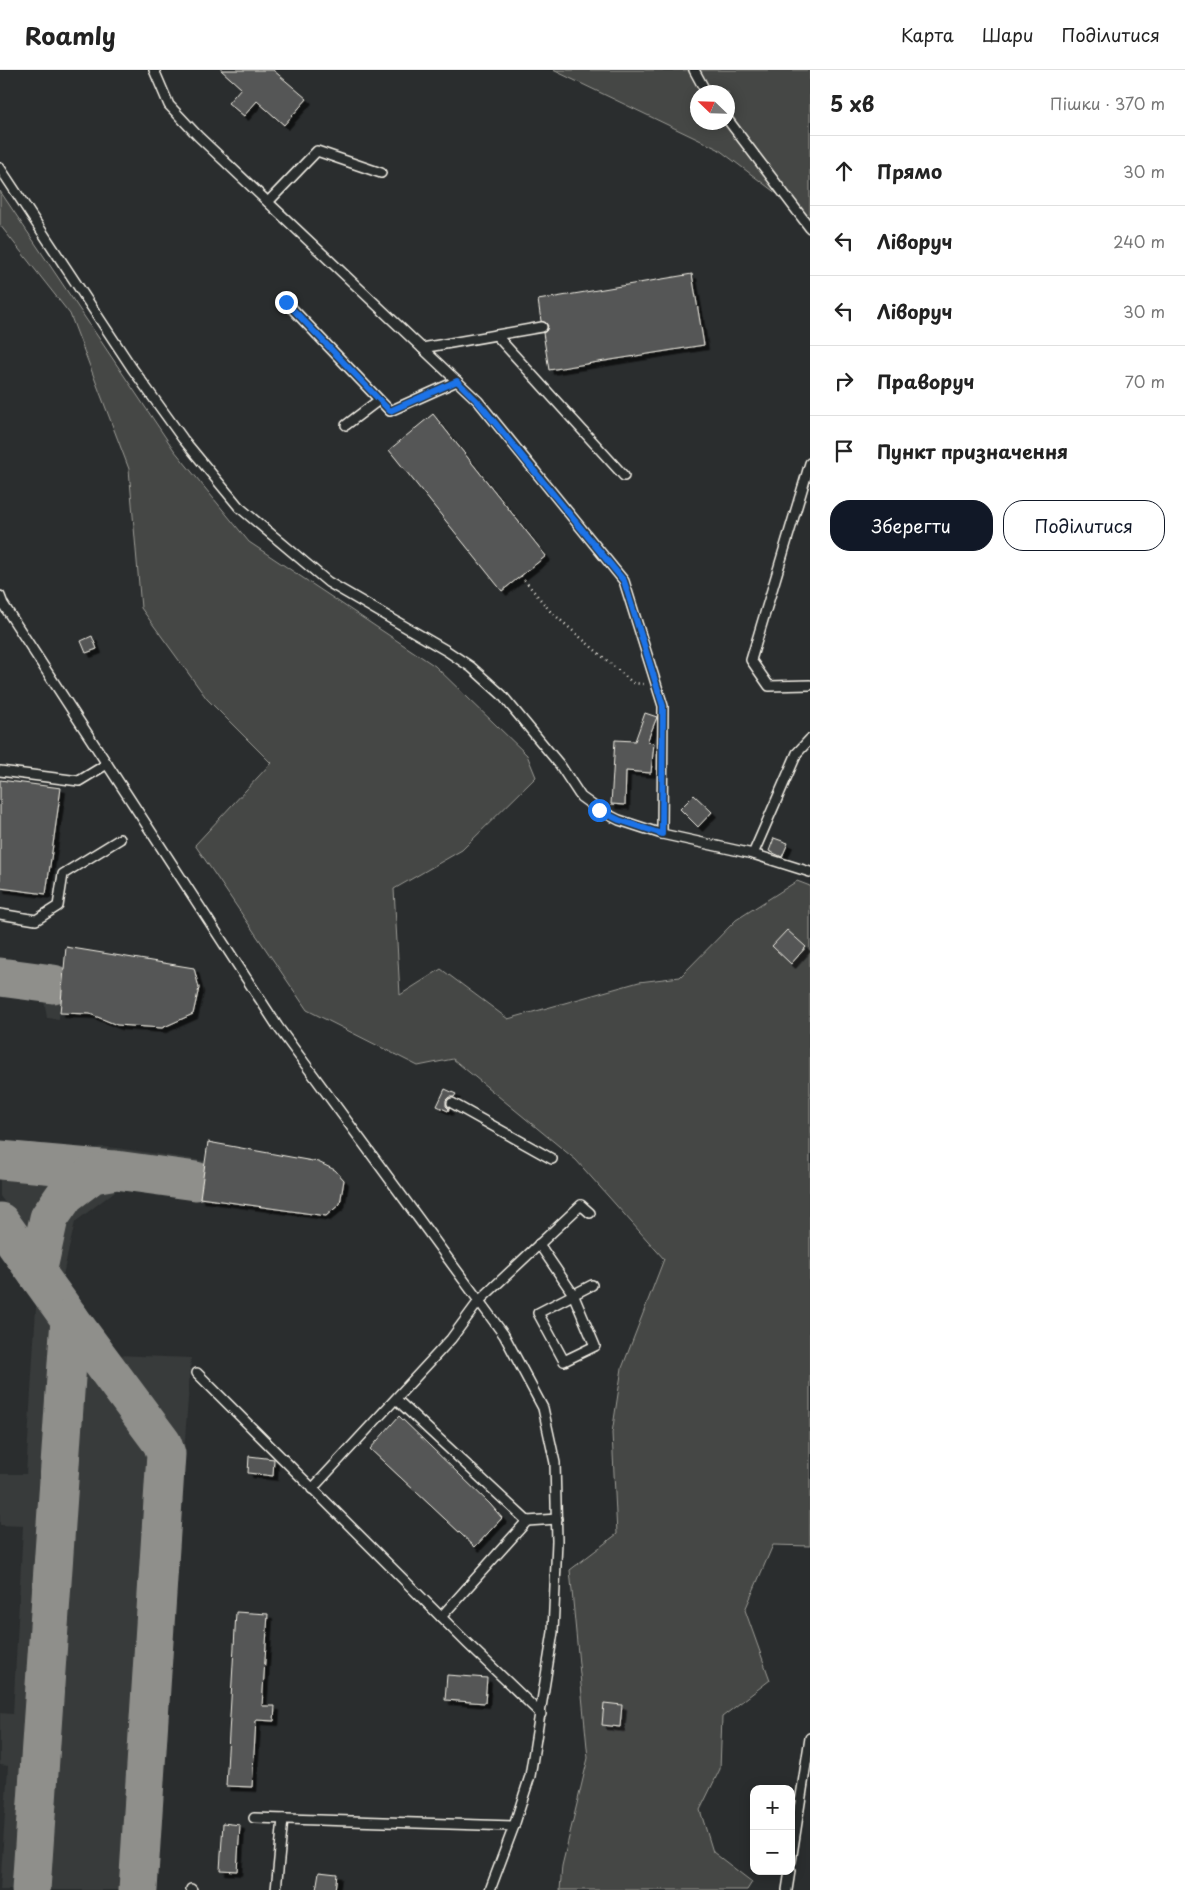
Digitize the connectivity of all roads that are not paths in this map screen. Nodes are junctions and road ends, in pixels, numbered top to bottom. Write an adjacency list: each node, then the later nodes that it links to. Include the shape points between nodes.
1 (154, 70): 7 (lane, via 169,105)
2 (694, 70): 3 (lane)
3 (702, 85)
4 (735, 129): 8 (lane)
5 (0, 168): 23 (lane, via 132,368 183,439 239,507 328,582 470,667 502,695 560,765 581,797 619,820)
6 (382, 173): 7 (lane, via 317,151)
7 (268, 202): 12 (lane)
8 (810, 228)
9 (286, 302): 14 (lane)
10 (542, 327): 11 (lane)
11 (496, 335): 12 (lane); 17 (lane)
12 (422, 348): 13 (lane)
13 (457, 381): 14 (lane, via 390,411); 23 (lane, via 478,402 624,581 663,706)
14 (379, 400): 15 (lane)
15 (346, 425)
16 (810, 463): 19 (lane, via 751,660 769,686)
17 (624, 476)
18 (0, 596): 21 (lane)
19 (810, 685)
20 (810, 739): 25 (lane, via 797,752)
21 (107, 764): 22 (lane, via 78,780); 34 (lane, via 278,1027)
22 (0, 771)
23 (662, 834): 25 (lane)
24 (120, 839): 27 (lane, via 63,874 58,906 36,920)
25 (753, 854): 26 (lane)
26 (810, 872)
27 (0, 914)
28 (452, 1103): 29 (lane)
29 (552, 1159)
30 (590, 1213): 31 (lane, via 581,1205)
31 (539, 1244): 33 (lane); 34 (lane)
32 (592, 1285): 33 (lane)
33 (573, 1294): 33 (lane, via 595,1346 564,1361 538,1313)
34 (479, 1301): 36 (lane, via 451,1339); 38 (lane, via 504,1335 543,1408 554,1463)
35 (197, 1372): 37 (lane)
36 (396, 1399): 37 (lane); 39 (lane)
37 (312, 1488): 40 (lane)
38 (557, 1519): 39 (lane); 41 (lane, via 553,1632)
39 (527, 1521): 40 (lane)
40 (441, 1617): 41 (lane)
41 (541, 1714): 45 (lane, via 530,1776)
42 (810, 1738): 46 (lane)
43 (254, 1818): 44 (lane)
44 (283, 1819): 45 (lane); 48 (lane)
45 (514, 1826): 49 (lane)
46 (795, 1835)
47 (789, 1875): 50 (lane)
48 (276, 1890)
49 (490, 1890)
50 (787, 1890)

